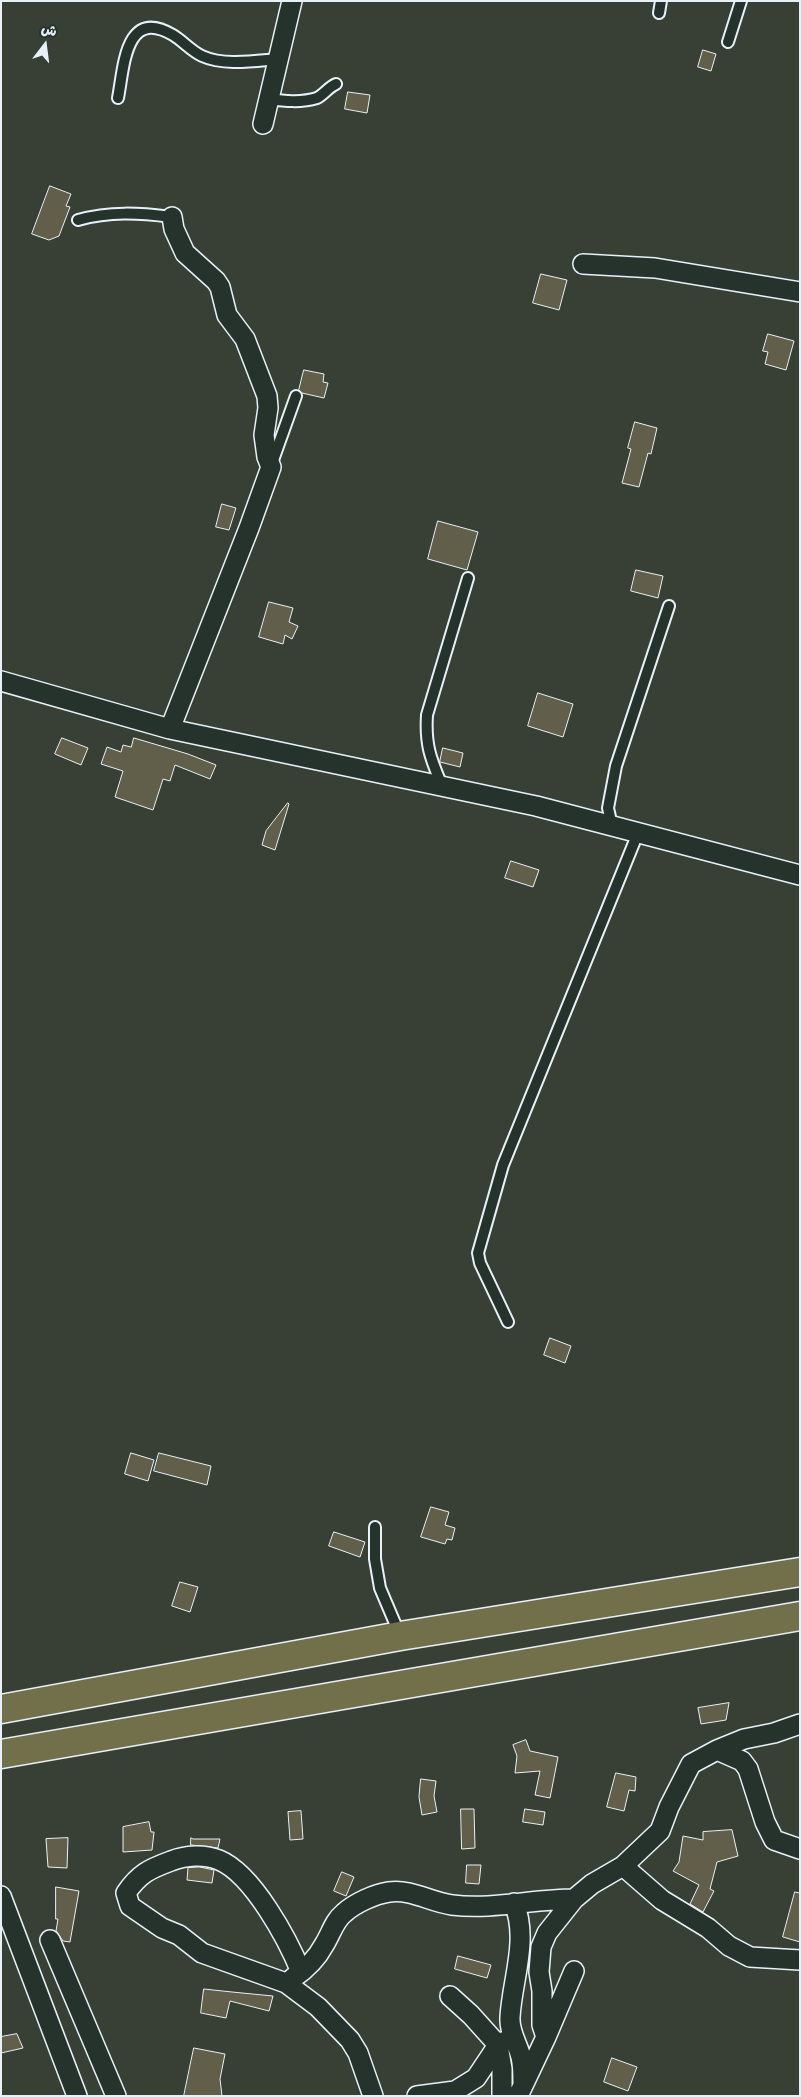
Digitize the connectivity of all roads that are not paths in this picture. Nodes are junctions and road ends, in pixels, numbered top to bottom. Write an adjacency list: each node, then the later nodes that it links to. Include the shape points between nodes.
1 (292, 1): 6 (street)
2 (661, 1): 4 (lane)
3 (740, 1): 5 (lane)
4 (660, 13)
5 (728, 42)
6 (278, 59): 8 (lane, via 232,62 202,56 173,35 155,27 139,31 129,42); 9 (street)
7 (336, 84): 9 (lane, via 318,97 294,101)
8 (118, 98)
9 (268, 100): 10 (street)
10 (263, 124)
11 (172, 218): 12 (lane, via 117,212); 16 (street, via 185,253 216,280 227,315 245,338 268,396 264,435)
12 (78, 220)
13 (583, 264): 14 (street, via 655,268)
14 (800, 292)
15 (296, 396): 16 (lane)
16 (271, 467): 20 (street)
17 (468, 578): 21 (lane, via 427,716 426,737 430,756)
18 (669, 606): 22 (lane, via 616,766 608,808)
19 (1, 681): 20 (street)
20 (170, 729): 21 (street)
21 (442, 786): 22 (street)
22 (612, 826): 23 (street)
23 (638, 833): 24 (street); 25 (lane, via 503,1165 478,1253)
24 (800, 875)
25 (508, 1322)
26 (375, 1526): 29 (lane, via 380,1588)
27 (800, 1572): 29 (main road)
28 (800, 1616): 33 (main road)
29 (400, 1636): 30 (main road)
30 (1, 1709)
31 (800, 1724): 32 (street)
32 (717, 1750): 34 (street, via 742,1761 748,1769 774,1840); 35 (street, via 691,1764 660,1831)
33 (1, 1754)
34 (800, 1848)
35 (622, 1866): 37 (street); 40 (street, via 662,1900 708,1928 729,1946 750,1957)
36 (1, 1896): 48 (street)
37 (574, 1899): 38 (street); 45 (street, via 547,1933 541,1947 539,1972 542,2025)
38 (514, 1903): 42 (street, via 451,1905 411,1892 388,1892 357,1904 344,1913 334,1924 324,1946); 46 (street, via 520,1947)
39 (50, 1940): 49 (street)
40 (800, 1960)
41 (574, 1971): 45 (street)
42 (302, 1972): 43 (street); 43 (street, via 265,1906 248,1884 219,1860 196,1856 174,1860 145,1872 126,1893 130,1906 202,1952)
43 (286, 1983): 50 (street, via 318,2007 350,2040 358,2053)
44 (450, 1996): 46 (street)
45 (546, 2037): 47 (street)
46 (505, 2040): 47 (street, via 521,2057); 51 (street, via 476,2078 462,2087 455,2091); 52 (street)
47 (524, 2092)
48 (77, 2096)
49 (116, 2096)
50 (372, 2096)
51 (417, 2096)
52 (502, 2096)

